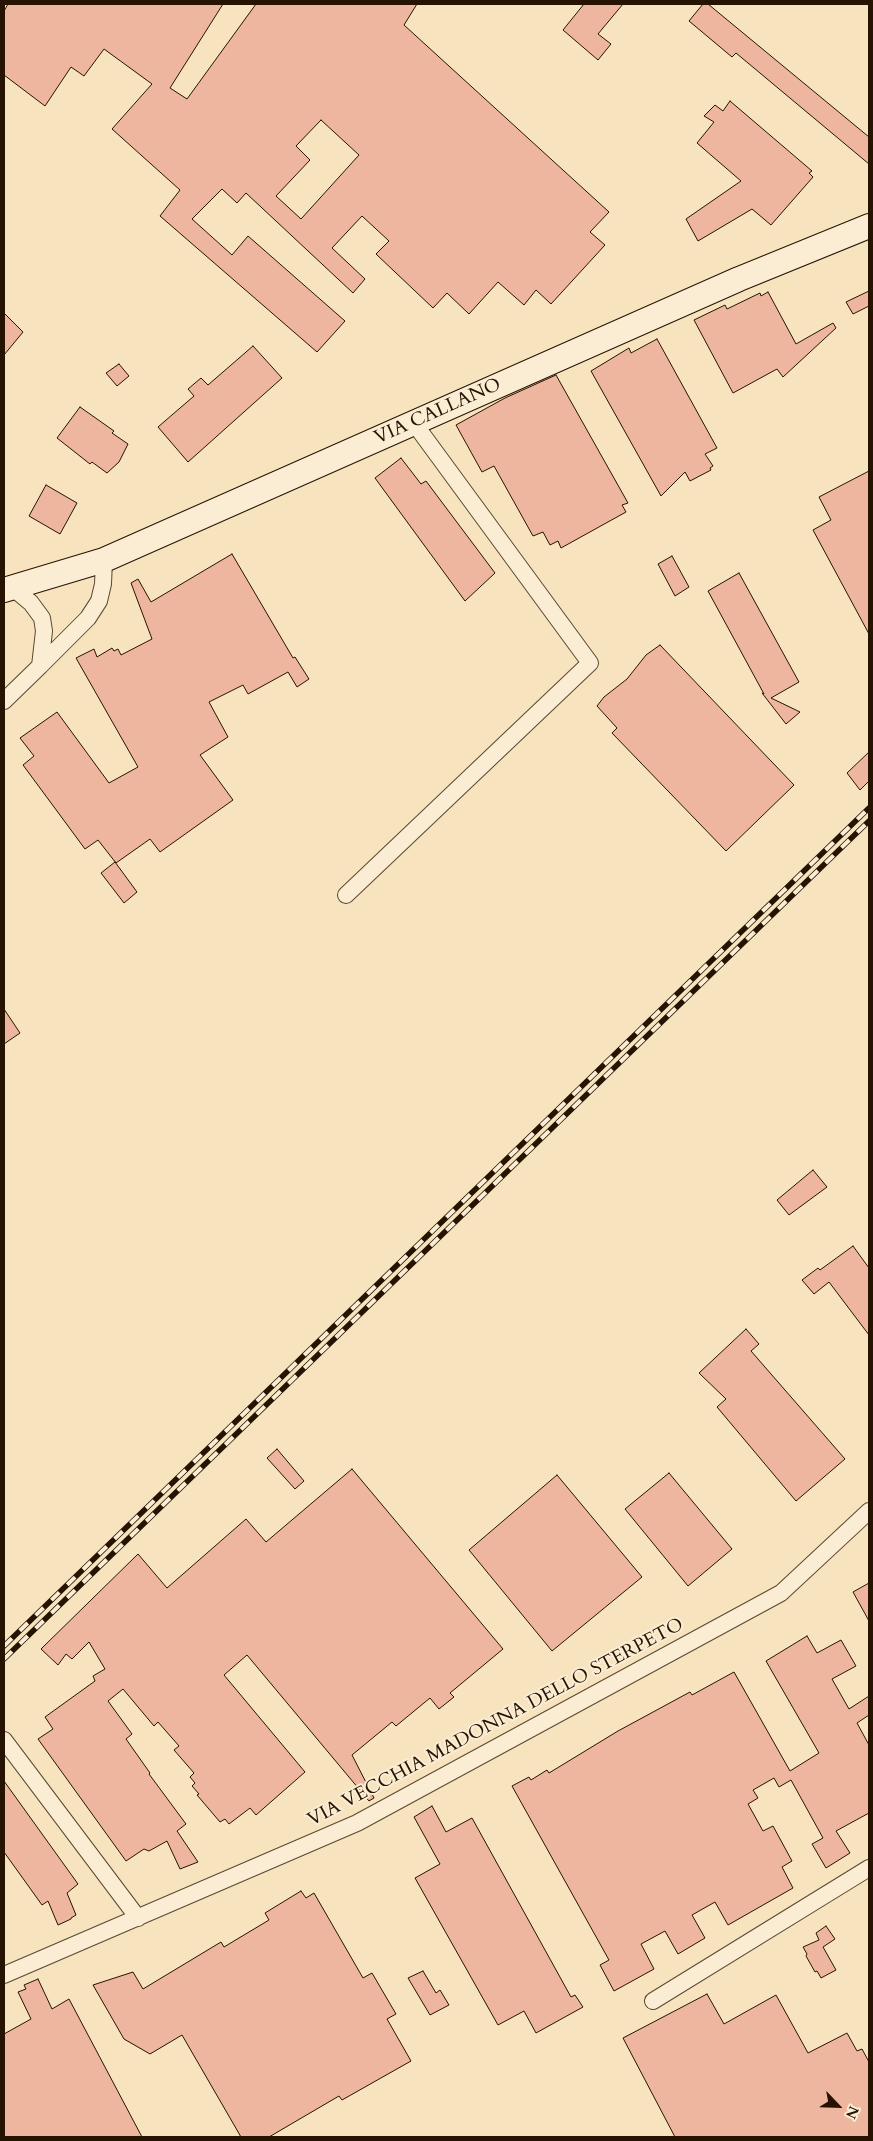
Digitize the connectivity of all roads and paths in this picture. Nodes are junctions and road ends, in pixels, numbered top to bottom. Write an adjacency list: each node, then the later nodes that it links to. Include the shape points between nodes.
1 (869, 226): 2 (street, VIA CALLANO, via 739,278)
2 (414, 422): 3 (street, VIA CALLANO); 7 (street, via 590,663)
3 (104, 560): 4 (street, VIA CALLANO); 5 (street, via 101,592 88,618)
4 (8, 589): 5 (street, via 31,603 42,618)
5 (40, 666): 6 (street)
6 (4, 701)
7 (346, 895)
8 (869, 1511): 11 (street, VIA VECCHIA MADONNA DELLO STERPETO, via 781,1593 704,1636 357,1823)
9 (4, 1740): 11 (street)
10 (869, 1868): 13 (street)
11 (138, 1918): 12 (street, VIA VECCHIA MADONNA DELLO STERPETO)
12 (4, 1975)
13 (653, 2002)

